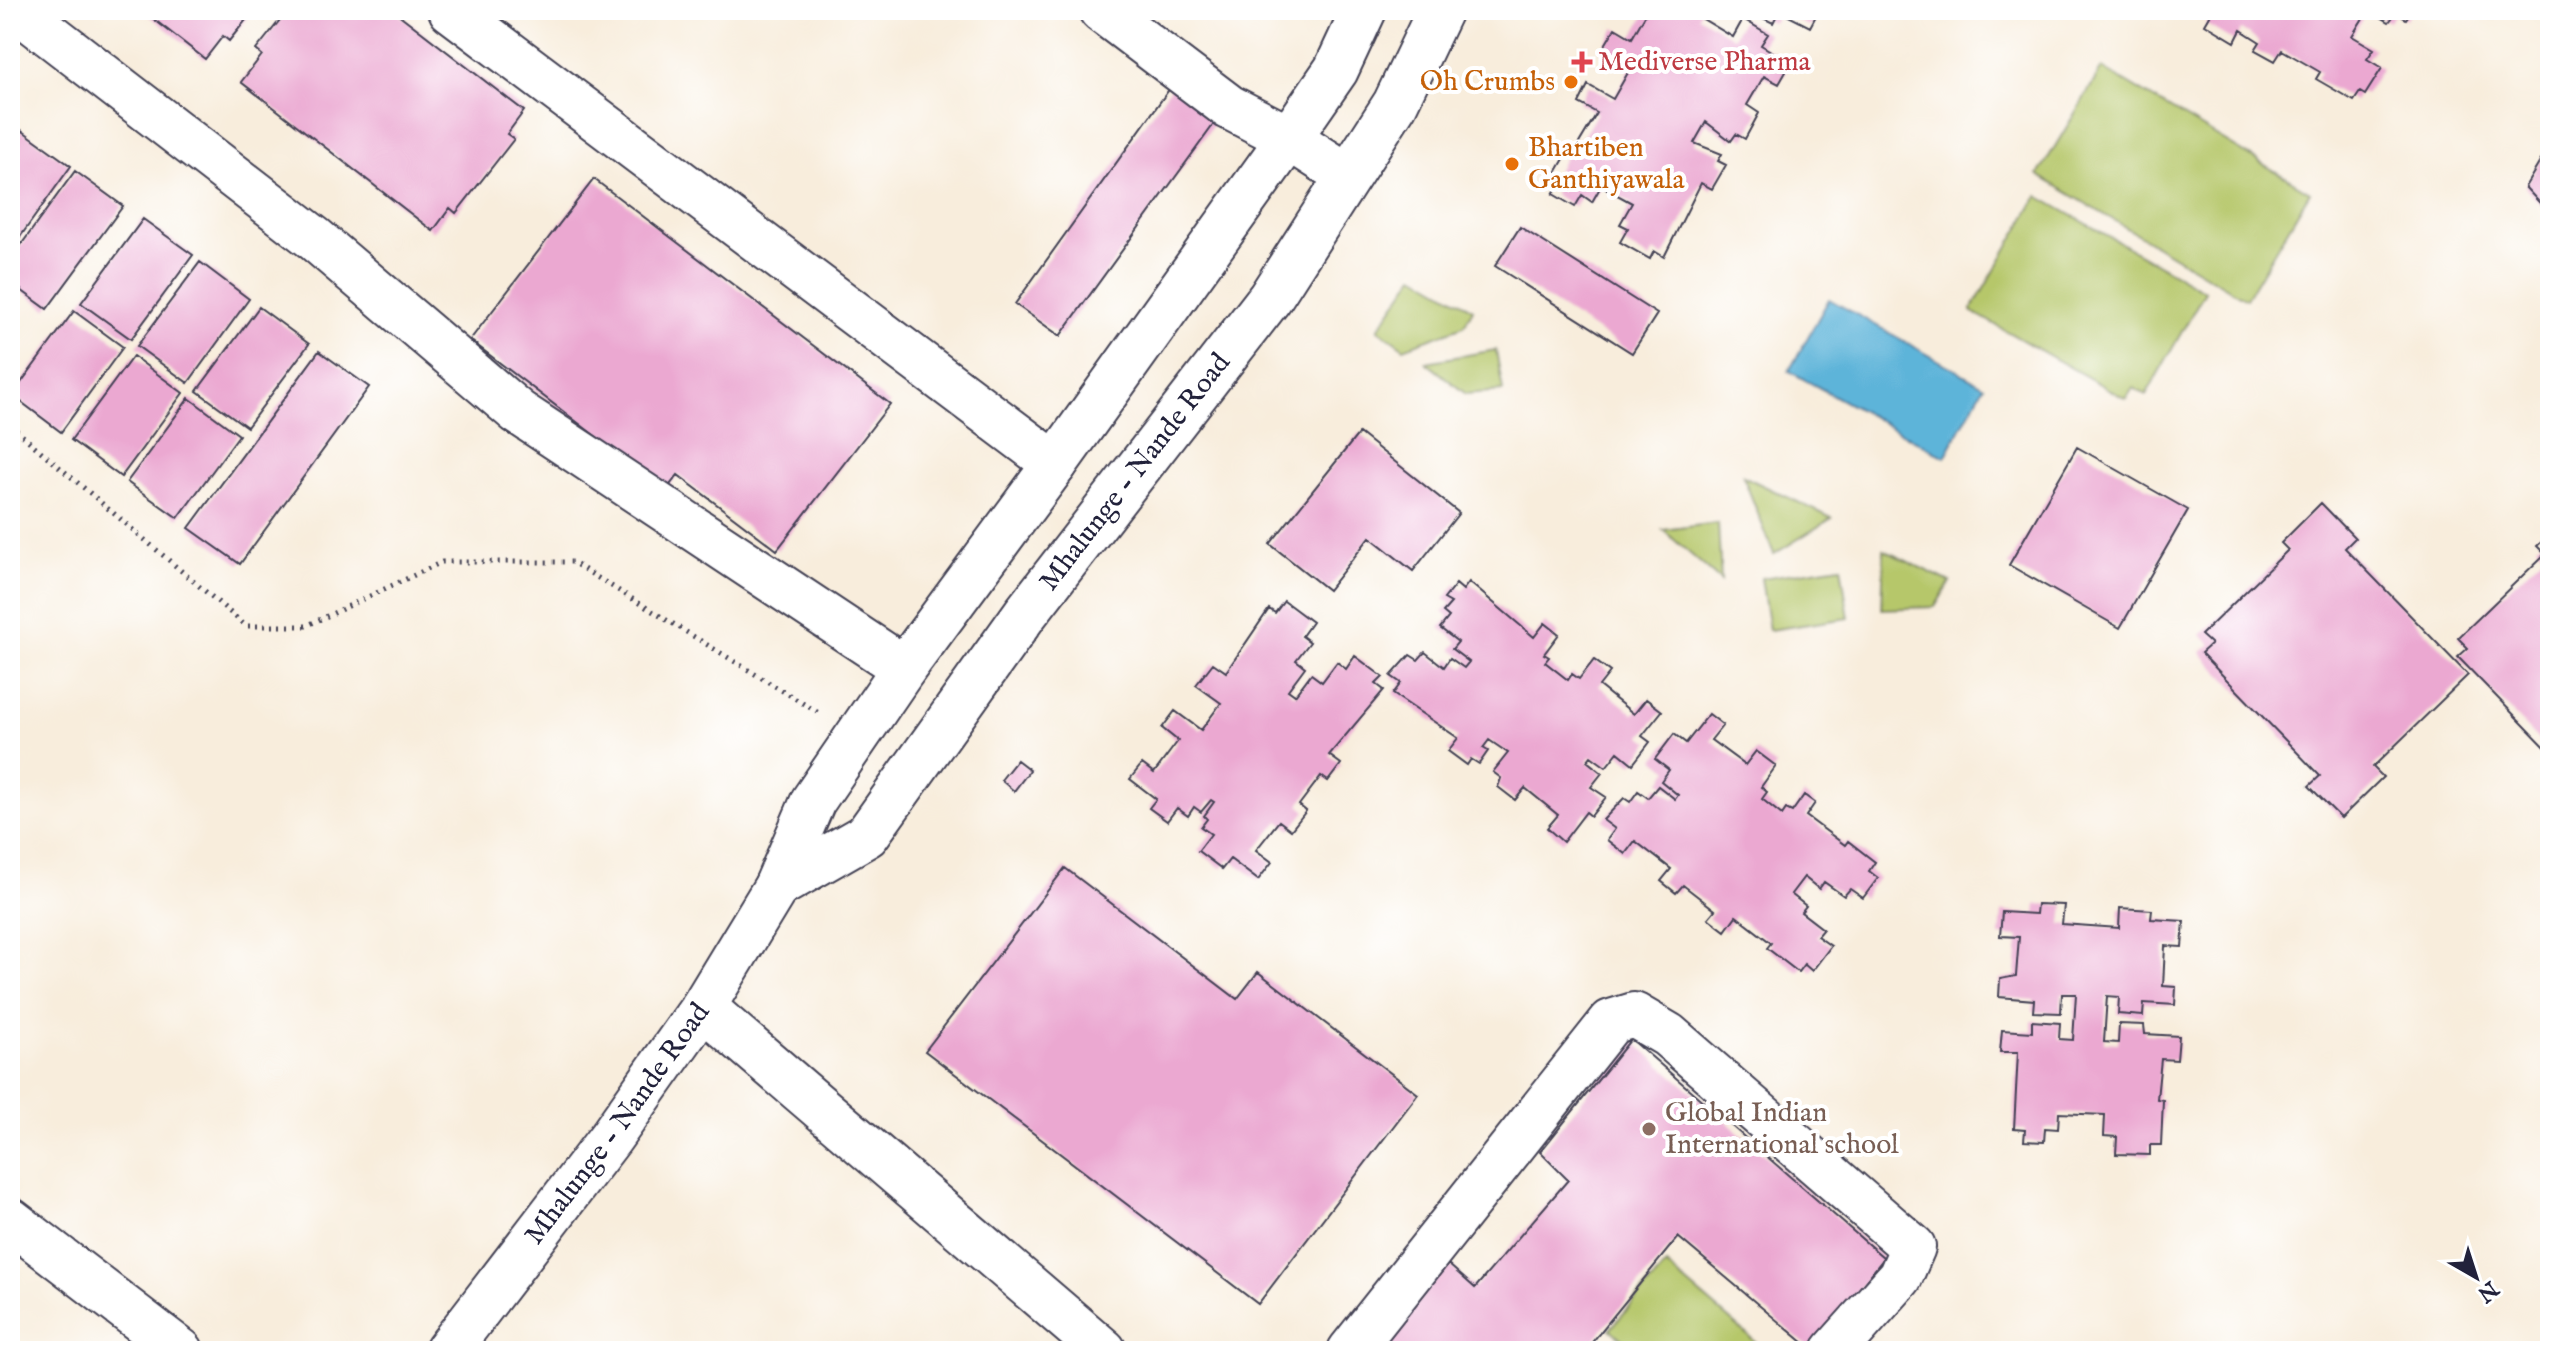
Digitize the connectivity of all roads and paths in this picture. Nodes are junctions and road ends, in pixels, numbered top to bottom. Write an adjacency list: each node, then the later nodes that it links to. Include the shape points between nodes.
1 (18, 10): 10 (main road, via 315,239 518,412)
2 (451, 10): 9 (main road)
3 (1101, 10): 6 (main road, via 1229,107)
4 (1364, 10): 6 (main road, Mhalunge - Nande Road, via 1336,70)
5 (1440, 10): 7 (main road, Mhalunge - Nande Road, via 1395,104)
6 (1289, 138): 7 (main road); 9 (main road, Mhalunge - Nande Road)
7 (1348, 176): 12 (main road, Mhalunge - Nande Road, via 1270,298 1025,614 867,835)
8 (10, 425): 11 (path, via 246,626 306,626 442,562 572,562)
9 (1055, 464): 10 (main road, Mhalunge - Nande Road)
10 (904, 668): 11 (main road, Mhalunge - Nande Road)
11 (857, 737): 12 (main road, Mhalunge - Nande Road, via 813,801)
12 (776, 887): 13 (main road, Mhalunge - Nande Road)
13 (703, 1007): 16 (main road, Mhalunge - Nande Road); 17 (main road)
14 (10, 1220): 15 (main road)
15 (181, 1351)
16 (447, 1351)
17 (1104, 1351)
18 (1350, 1351): 19 (main road, via 1611,1022 1634,1015 1668,1035 1913,1247 1900,1277)
19 (1834, 1351)

